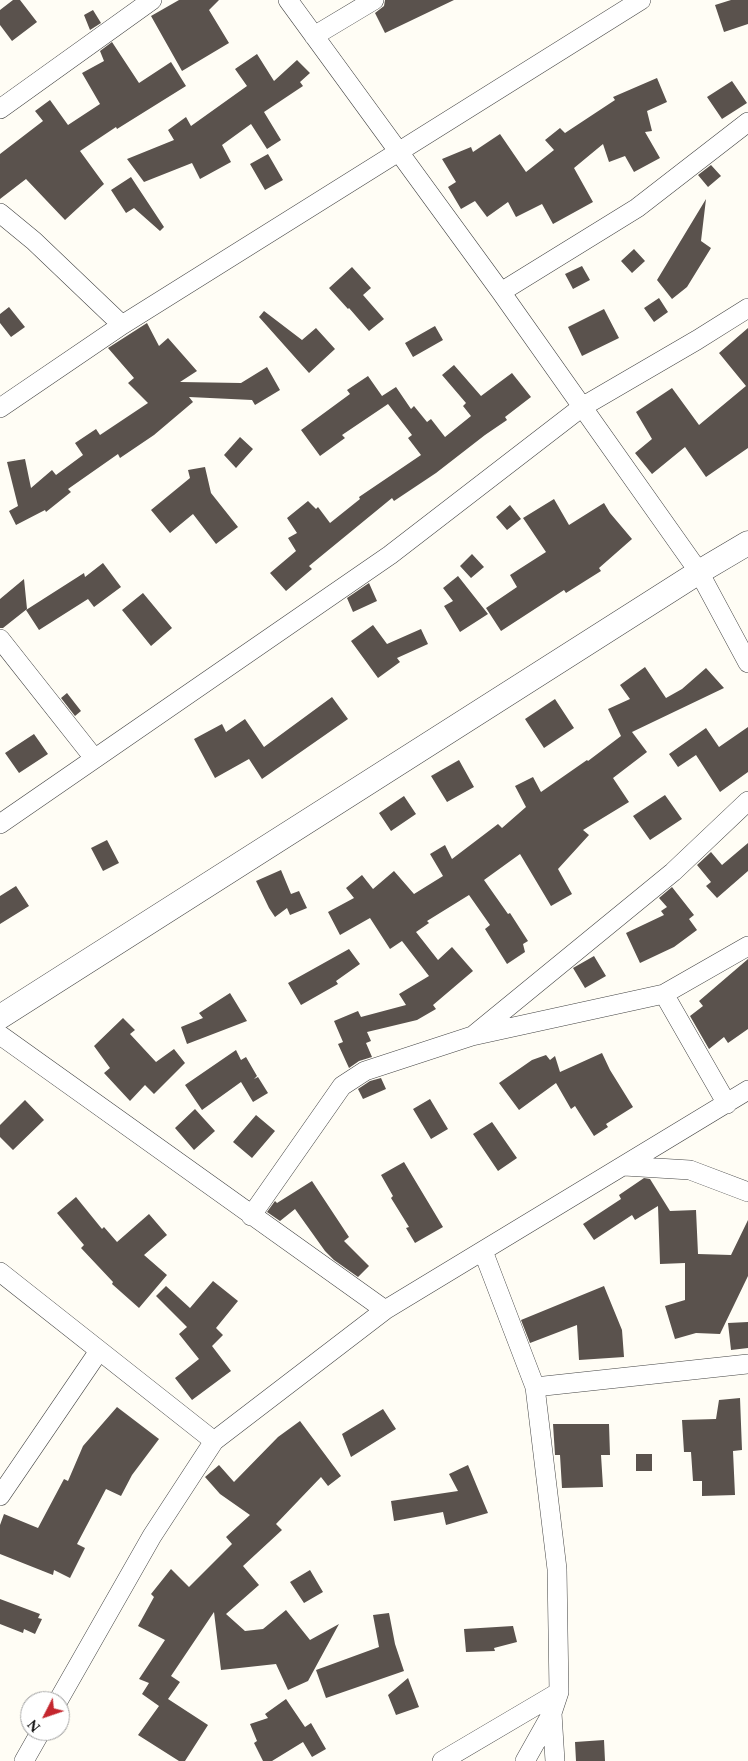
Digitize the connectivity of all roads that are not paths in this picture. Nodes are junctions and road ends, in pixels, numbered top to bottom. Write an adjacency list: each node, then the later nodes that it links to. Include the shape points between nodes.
1 (152, 0): 6 (street)
2 (288, 0): 5 (street)
3 (374, 0): 5 (street)
4 (641, 0): 8 (street)
5 (314, 36): 8 (street)
6 (0, 109)
7 (748, 122): 10 (street, via 637,208)
8 (398, 151): 10 (street); 12 (street)
9 (0, 213): 12 (street)
10 (501, 292): 13 (street)
11 (748, 308): 13 (street)
12 (122, 325): 14 (street)
13 (582, 407): 16 (street); 19 (street, via 390,555)
14 (0, 408)
15 (748, 543): 16 (street)
16 (700, 572): 18 (street); 24 (street)
17 (0, 639): 19 (street)
18 (748, 663)
19 (94, 758): 21 (street)
20 (748, 801): 26 (street, via 673,872)
21 (0, 824)
22 (748, 946): 23 (street)
23 (664, 994): 26 (street); 28 (street)
24 (0, 1017)
25 (0, 1035): 31 (street)
26 (472, 1036): 31 (street, via 365,1071 342,1086)
27 (748, 1090): 28 (street)
28 (727, 1104): 29 (street)
29 (624, 1166): 30 (street, via 690,1170); 32 (street)
30 (748, 1192)
31 (251, 1216): 34 (street)
32 (483, 1251): 34 (street); 37 (street)
33 (0, 1272): 35 (street)
34 (385, 1310): 38 (street)
35 (99, 1351): 38 (street); 39 (street)
36 (748, 1364): 37 (street)
37 (535, 1387): 42 (street, via 557,1569)
38 (214, 1441): 41 (street, via 152,1536)
39 (6, 1474): 40 (street)
40 (0, 1496)
41 (64, 1691)
42 (559, 1692): 43 (street); 46 (street)
43 (552, 1713): 47 (street); 48 (street)
44 (35, 1741): 45 (street)
45 (24, 1761)
46 (442, 1761)
47 (525, 1761)
48 (555, 1761)

